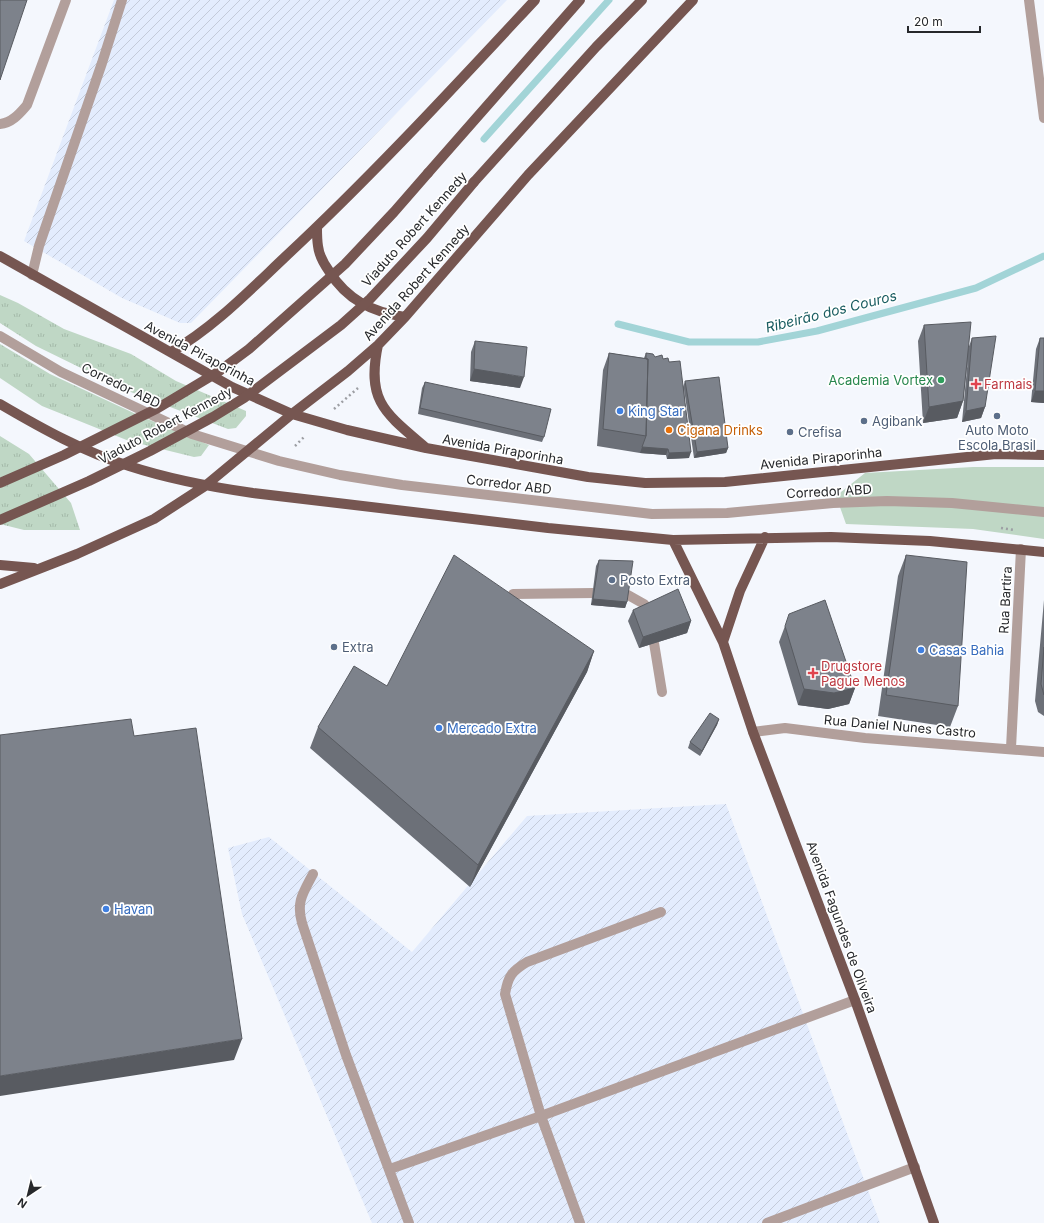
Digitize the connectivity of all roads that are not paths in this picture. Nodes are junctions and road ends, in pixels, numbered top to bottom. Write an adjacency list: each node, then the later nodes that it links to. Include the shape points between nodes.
1 (66, 0): 9 (street, via 27,105 19,115)
2 (122, 0): 12 (street, via 39,246)
3 (535, 0): 10 (main road)
4 (580, 0): 22 (main road, Viaduto Robert Kennedy, bridge, via 394,212 345,264 249,349 218,372 158,408 64,455)
5 (642, 0): 25 (main road, Viaduto Robert Kennedy, bridge, via 596,46 388,281 341,325 244,398 213,417 89,481)
6 (692, 0): 13 (main road, Avenida Robert Kennedy, via 528,175)
7 (1029, 0): 8 (street)
8 (1044, 118)
9 (0, 124)
10 (317, 228): 13 (main road, via 318,247 323,262 345,293 368,308); 16 (main road, via 192,340)
11 (0, 256): 12 (main road, Avenida Piraporinha)
12 (32, 275): 16 (main road, Avenida Piraporinha)
13 (404, 317): 15 (main road, Avenida Robert Kennedy)
14 (0, 336): 20 (street, Corredor ABD, via 62,372 127,404 192,434)
15 (378, 345): 18 (main road, Avenida Robert Kennedy); 19 (main road, via 373,376 376,395 394,420)
16 (171, 352): 18 (main road, Avenida Piraporinha, via 232,387)
17 (0, 404): 23 (main road, via 39,427 128,466)
18 (292, 414): 19 (main road, Avenida Piraporinha); 20 (main road, Avenida Robert Kennedy)
19 (426, 448): 21 (main road, Avenida Piraporinha, via 588,477 645,484 725,482 996,454)
20 (246, 451): 23 (main road, Avenida Robert Kennedy); 24 (street, Corredor ABD, via 340,475 402,485 652,514 727,513 833,503 887,501 952,503)
21 (1044, 455)
22 (0, 483)
23 (205, 486): 27 (main road, via 548,528); 31 (main road, Avenida Robert Kennedy, via 154,519)
24 (1044, 512)
25 (0, 520)
26 (765, 537): 27 (main road); 28 (main road, via 930,541); 37 (main road, via 740,591)
27 (673, 540): 37 (main road, Avenida Fagundes de Oliveira)
28 (1021, 549): 29 (main road); 41 (street, Rua Bartira)
29 (1044, 552)
30 (0, 565): 31 (main road)
31 (38, 568): 32 (main road, Avenida Robert Kennedy)
32 (0, 584)
33 (594, 593): 34 (street)
34 (513, 594)
35 (628, 595): 36 (street, via 644,604)
36 (650, 612)
37 (723, 642): 40 (main road, Avenida Fagundes de Oliveira)
38 (654, 643): 39 (street)
39 (662, 692)
40 (753, 732): 41 (street, Rua Daniel Nunes Castro, via 786,728 865,738); 45 (main road, Avenida Fagundes de Oliveira)
41 (1010, 748): 42 (street, Rua Daniel Nunes Castro)
42 (1044, 752)
43 (313, 874): 48 (street, via 300,902 300,917 349,1063)
44 (661, 912): 46 (street, via 527,962 515,970 507,981 505,994)
45 (855, 1000): 46 (street); 47 (main road, Avenida Fagundes de Oliveira)
46 (541, 1116): 48 (street); 50 (street)
47 (915, 1167): 51 (street); 52 (main road, Avenida Fagundes de Oliveira)
48 (390, 1168): 49 (street)
49 (409, 1223)
50 (580, 1223)
51 (767, 1223)
52 (934, 1223)

